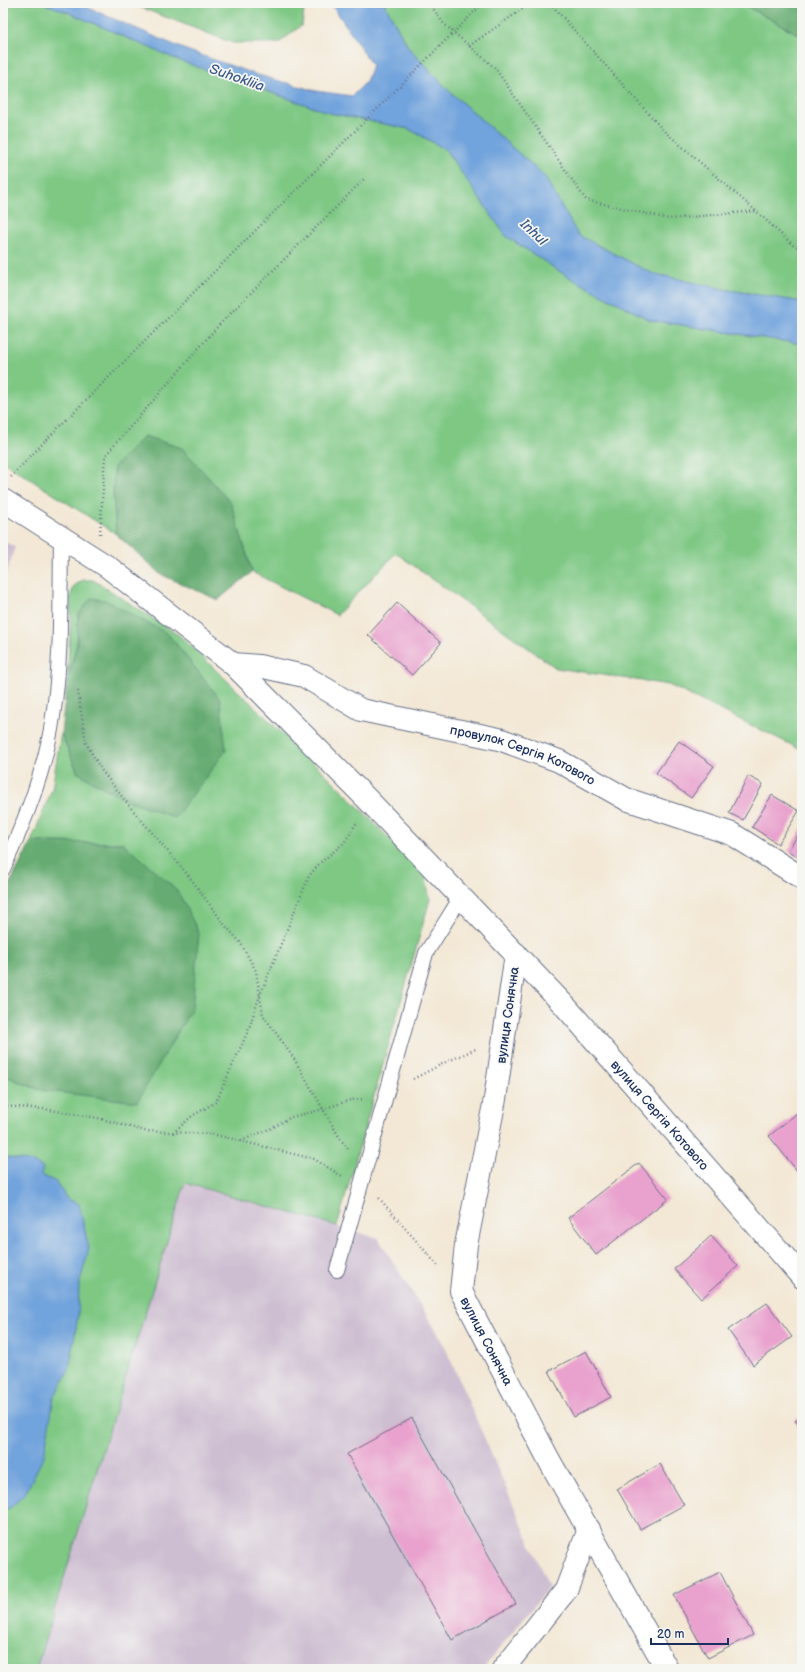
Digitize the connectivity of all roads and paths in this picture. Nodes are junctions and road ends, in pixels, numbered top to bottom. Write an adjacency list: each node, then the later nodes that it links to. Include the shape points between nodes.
1 (429, 3): 5 (path, via 444,24)
2 (482, 3): 9 (path, bridge)
3 (530, 3): 5 (path)
4 (550, 3): 7 (path, via 664,131)
5 (469, 46): 7 (path, via 495,68 586,200 669,220)
6 (364, 179): 12 (path, via 218,326 105,456 100,535)
7 (756, 211): 8 (path, via 794,246)
8 (802, 248)
9 (10, 478)
10 (3, 500): 11 (street, вулиця Сергія Котового)
11 (61, 536): 12 (street, вулиця Сергія Котового); 16 (lane, via 53,717 36,789)
12 (108, 567): 13 (street, вулиця Сергія Котового)
13 (233, 664): 15 (street, вулиця Сергія Котового); 17 (street, провулок Сергія Котового, via 259,666 304,676 362,710 506,742 558,761 626,799 732,834)
14 (78, 686): 20 (path, via 86,743 102,770 131,808 240,942 256,971)
15 (369, 801): 18 (street, вулиця Сергія Котового); 20 (path, via 344,843 309,876)
16 (3, 869)
17 (802, 878)
18 (461, 898): 19 (street, вулиця Сергія Котового); 24 (lane, via 426,953)
19 (516, 954): 26 (street, вулиця Сергія Котового); 27 (street, вулиця Сонячна, via 495,1099 466,1245)
20 (260, 995): 22 (path, via 248,1031 216,1102 192,1116); 23 (path, via 263,1015 293,1056 341,1140)
21 (3, 1106): 22 (path, via 44,1109 98,1118 145,1132)
22 (173, 1133): 24 (path, via 212,1134 314,1159)
23 (350, 1151)
24 (359, 1187): 25 (lane); 27 (path, via 379,1198)
25 (337, 1270)
26 (802, 1277)
27 (461, 1291): 28 (street, вулиця Сонячна, via 549,1460)
28 (589, 1530): 29 (street, via 566,1590); 30 (street, вулиця Сонячна)
29 (503, 1669)
30 (667, 1669)

